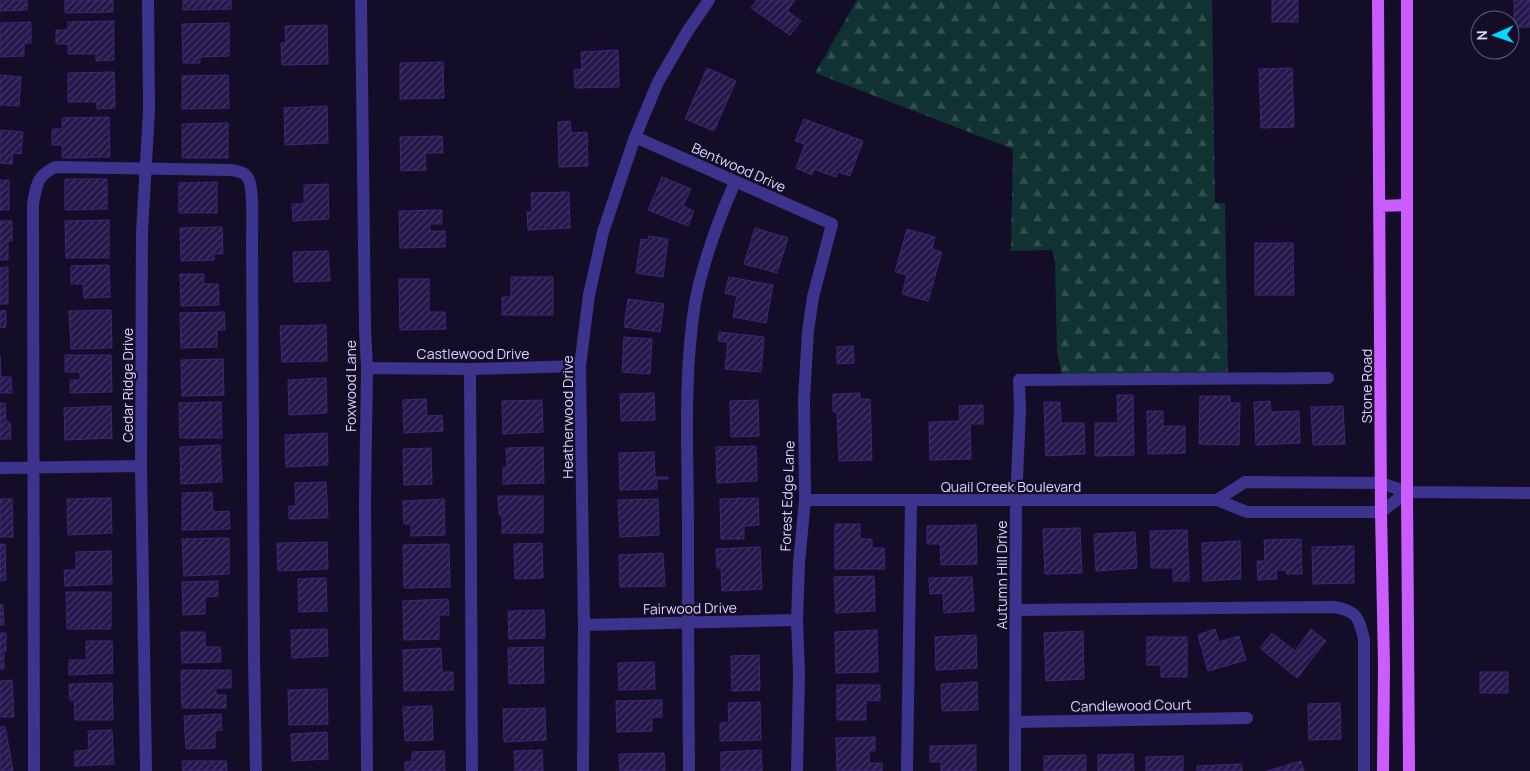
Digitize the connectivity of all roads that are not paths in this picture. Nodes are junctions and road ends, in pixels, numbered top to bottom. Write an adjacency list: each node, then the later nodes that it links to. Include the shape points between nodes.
1 (148, 0): 7 (street, Cedar Ridge Drive)
2 (361, 0): 13 (street, Foxwood Lane)
3 (709, 0): 6 (street, Heatherwood Drive, via 658,82)
4 (1378, 0): 10 (main road, Stone Road)
5 (1407, 0): 9 (main road)
6 (635, 137): 8 (street, Bentwood Drive); 12 (street, Heatherwood Drive, via 603,232 589,295)
7 (146, 169): 16 (street, Cedar Ridge Drive, via 142,232); 18 (street, via 55,167 44,173 37,184 33,204 32,260); 35 (street, via 242,172 251,189)
8 (735, 182): 11 (street, Bentwood Drive); 29 (street, via 714,232 704,267 690,343 686,427)
9 (1407, 205): 10 (main road); 20 (main road)
10 (1379, 206): 19 (main road, Stone Road)
11 (832, 224): 22 (street, Forest Edge Lane, via 813,296 808,331 804,399)
12 (580, 366): 14 (street, Castlewood Drive); 30 (street, Heatherwood Drive)
13 (367, 368): 14 (street, Castlewood Drive); 36 (street, Foxwood Lane)
14 (470, 369): 37 (street)
15 (1328, 378): 25 (street, Autumn Hill Drive, via 1019,380)
16 (141, 466): 18 (street); 34 (street, Cedar Ridge Drive)
17 (0, 468): 18 (street)
18 (33, 468): 33 (street)
19 (1381, 483): 20 (street); 23 (street, via 1245,482); 26 (main road, Stone Road)
20 (1407, 492): 21 (street); 26 (street); 45 (main road)
21 (1530, 493)
22 (805, 500): 24 (street, Quail Creek Boulevard); 28 (street, Forest Edge Lane)
23 (1217, 500): 25 (street, Quail Creek Boulevard); 26 (street, Quail Creek Boulevard, via 1247,512)
24 (911, 501): 25 (street, Quail Creek Boulevard); 41 (street)
25 (1016, 501): 27 (street, Autumn Hill Drive)
26 (1381, 512): 44 (main road, Stone Road)
27 (1016, 610): 32 (street, Autumn Hill Drive); 43 (street, via 1347,608 1355,614 1364,639)
28 (797, 620): 29 (street, Fairwood Drive); 40 (street, Forest Edge Lane)
29 (688, 623): 30 (street, Fairwood Drive); 39 (street)
30 (584, 625): 38 (street, Heatherwood Drive)
31 (1247, 718): 32 (street, Candlewood Court)
32 (1016, 722): 42 (street, Autumn Hill Drive)
33 (34, 771)
34 (146, 771)
35 (256, 771)
36 (367, 771)
37 (472, 771)
38 (582, 771)
39 (689, 771)
40 (797, 771)
41 (907, 771)
42 (1015, 771)
43 (1364, 771)
44 (1383, 771)
45 (1410, 771)

